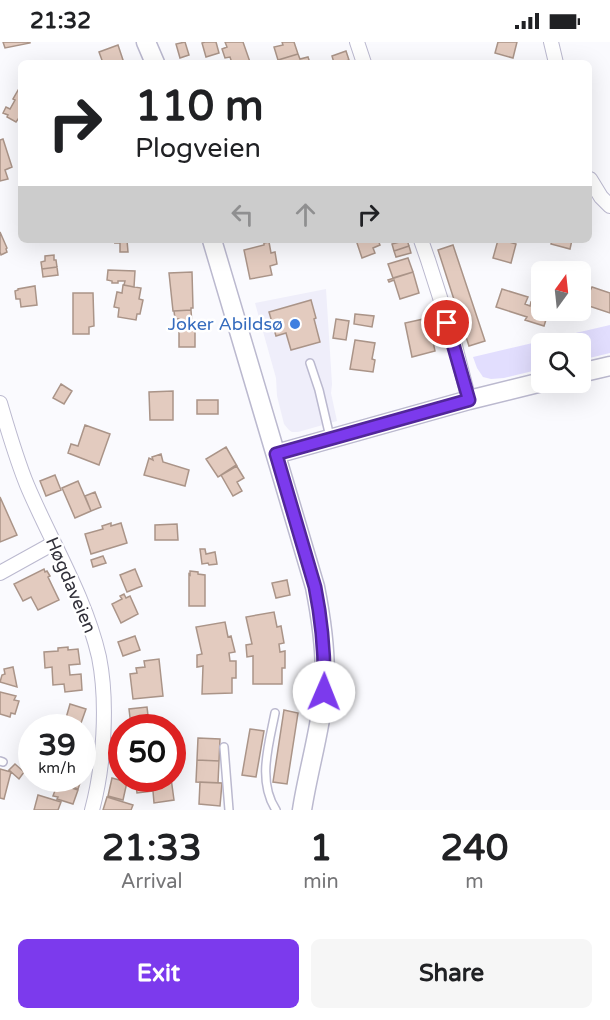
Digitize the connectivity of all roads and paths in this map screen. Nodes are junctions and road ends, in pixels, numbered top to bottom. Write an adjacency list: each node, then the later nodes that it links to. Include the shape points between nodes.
1 (146, 42): 4 (main road)
2 (357, 42): 5 (street)
3 (551, 42): 6 (street)
4 (154, 60)
5 (363, 60)
6 (555, 60)
7 (592, 182): 8 (street)
8 (610, 206)
9 (213, 243): 18 (main road)
10 (422, 243): 15 (street)
11 (310, 363): 17 (lane)
12 (610, 366): 13 (main road)
13 (591, 370)
14 (531, 385): 15 (main road)
15 (469, 400): 17 (main road)
16 (0, 403): 19 (street, Høgdaveien, via 26,484)
17 (331, 439): 18 (main road)
18 (276, 454): 26 (main road, via 315,587 323,630 324,692)
19 (54, 543): 20 (street); 23 (street, Høgdaveien, via 84,609 103,678 100,773)
20 (0, 573)
21 (275, 713): 25 (lane, via 266,783)
22 (224, 747): 24 (lane)
23 (92, 810)
24 (229, 810)
25 (276, 810)
26 (302, 810)

